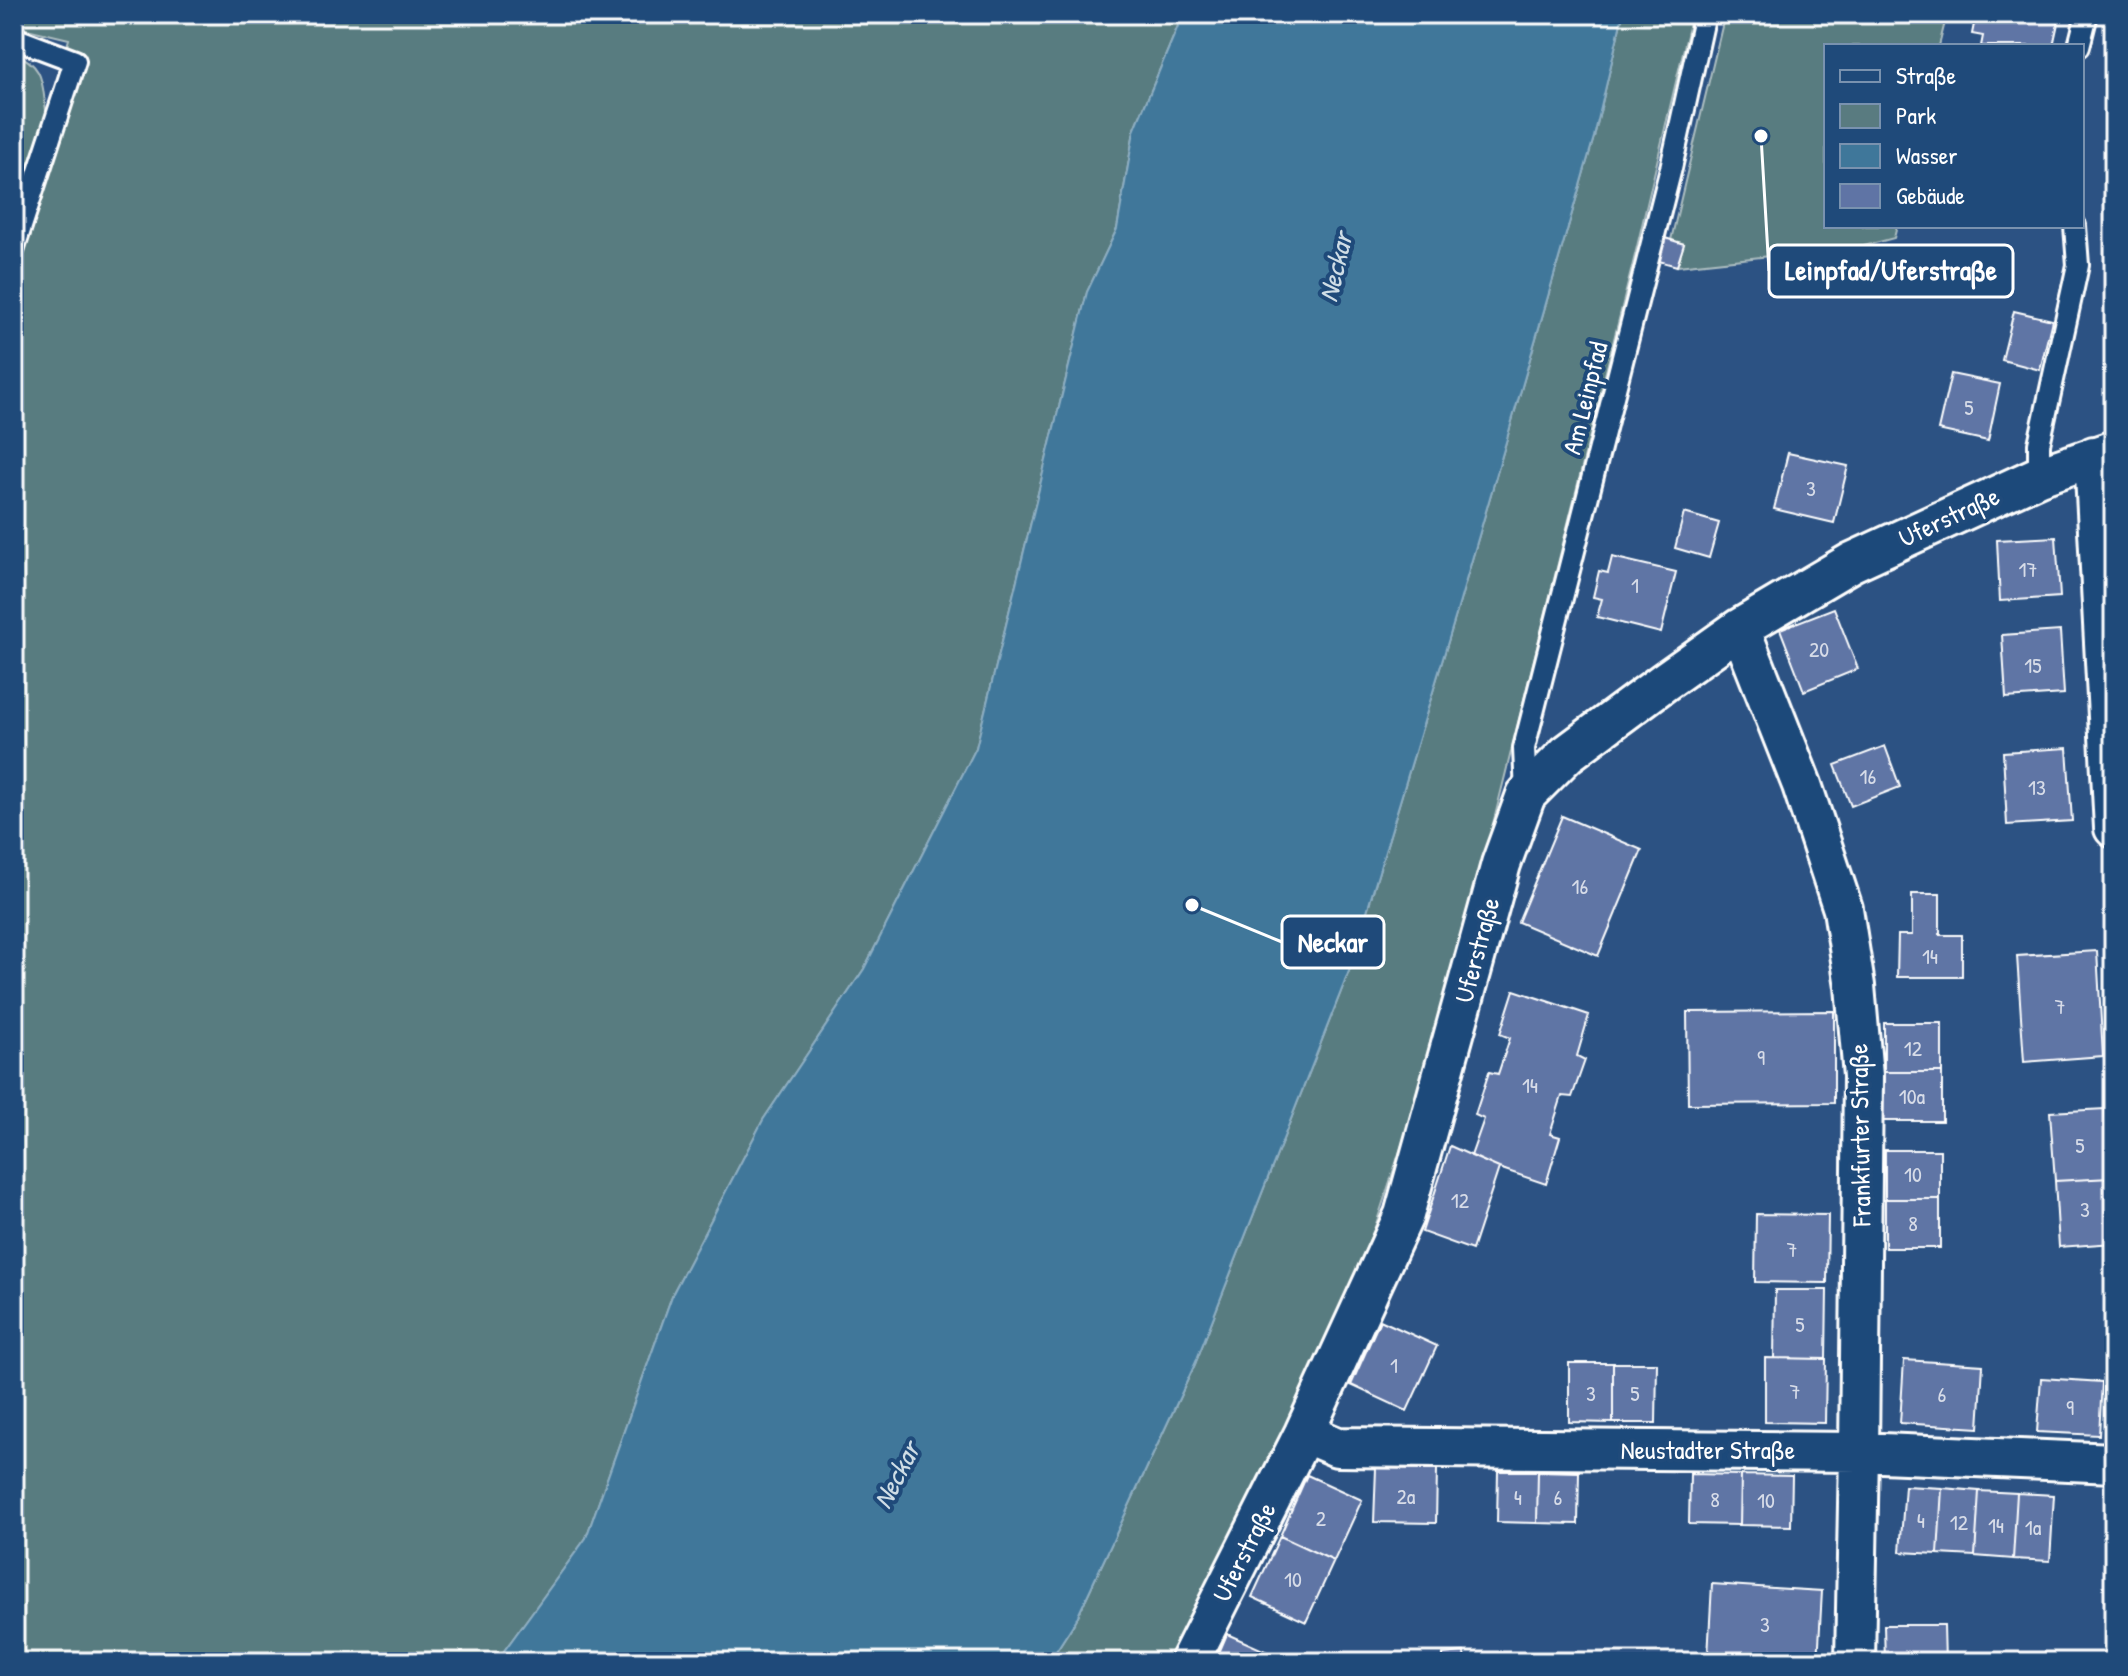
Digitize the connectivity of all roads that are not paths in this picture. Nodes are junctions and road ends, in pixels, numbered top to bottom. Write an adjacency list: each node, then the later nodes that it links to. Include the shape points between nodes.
1 (1705, 14): 10 (lane, Am Leinpfad, via 1524,748)
2 (2087, 14): 4 (lane)
3 (14, 38): 6 (lane, via 75,61)
4 (2080, 44)
5 (2075, 228): 8 (lane, via 2078,265 2039,444)
6 (14, 248)
7 (2104, 453): 8 (street, Uferstraße); 11 (street)
8 (2039, 476): 9 (street, Uferstraße, via 1852,562)
9 (1740, 628): 10 (street, Uferstraße, via 1567,754); 13 (street, Frankfurter Straße, via 1802,785 1843,909 1855,986 1863,1076)
10 (1526, 795): 12 (street, Uferstraße, via 1501,864 1404,1215)
11 (2114, 828)
12 (1304, 1433): 13 (street, Neustadter Straße, via 1337,1447); 15 (street, Uferstraße)
13 (1859, 1452): 14 (street, Neustadter Straße); 16 (street, Frankfurter Straße)
14 (2114, 1463)
15 (1189, 1662)
16 (1855, 1662)

